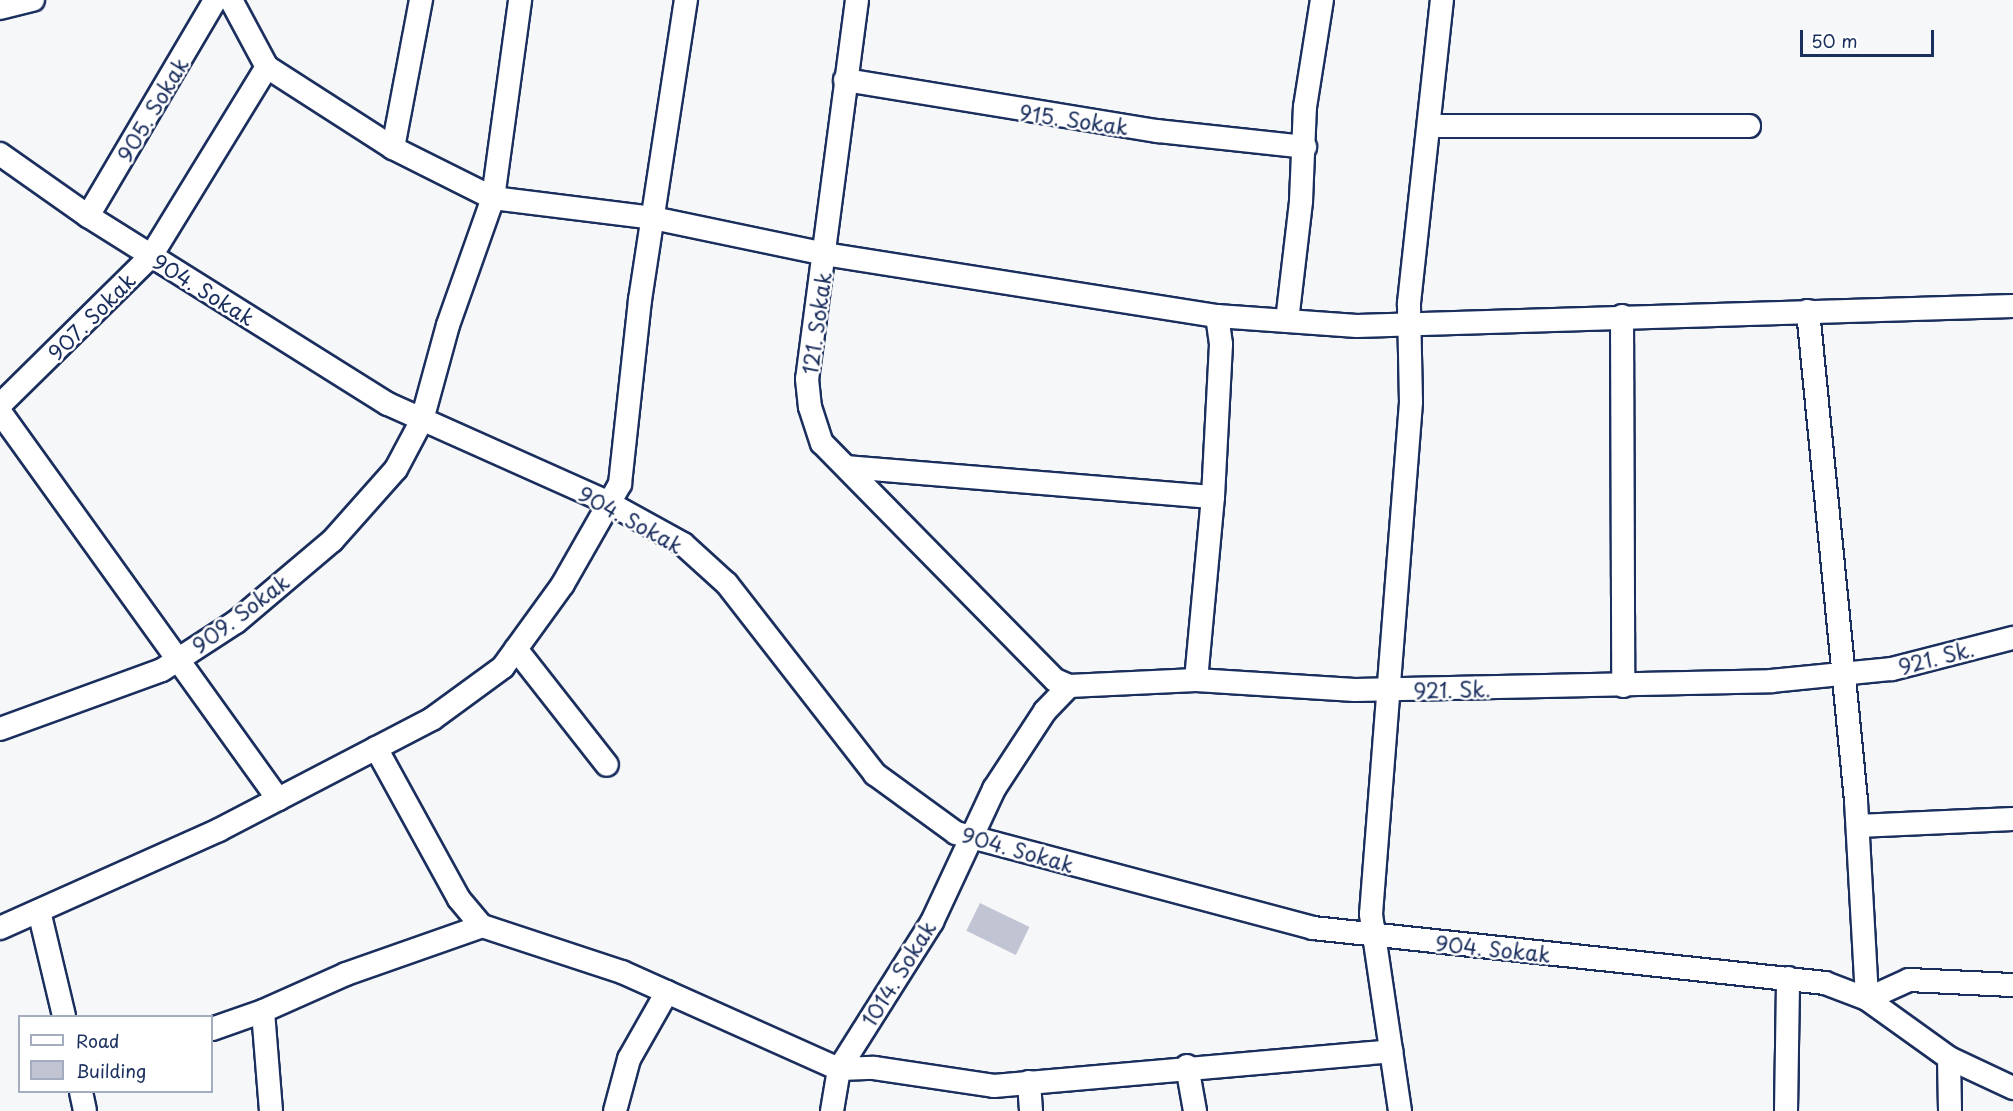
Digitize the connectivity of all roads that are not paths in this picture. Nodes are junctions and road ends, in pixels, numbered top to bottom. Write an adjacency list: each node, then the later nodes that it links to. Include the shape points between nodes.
1 (33, 0): 10 (street)
2 (215, 0): 19 (street, 905. Sokak)
3 (231, 0): 11 (street)
4 (420, 0): 16 (street)
5 (520, 0): 18 (street, 909. Sokak)
6 (686, 0): 20 (street)
7 (857, 0): 12 (street, 121. Sokak)
8 (1322, 0): 15 (street, via 1305,106)
9 (1442, 0): 13 (street)
10 (0, 8)
11 (267, 67): 16 (street); 22 (street, 907. Sokak)
12 (845, 80): 15 (street, 915. Sokak, via 1158,131); 21 (street, 121. Sokak)
13 (1430, 126): 14 (street); 28 (street, via 1409,303)
14 (1749, 126)
15 (1305, 147): 27 (street)
16 (393, 148): 18 (street)
17 (0, 154): 19 (street, 904. Sokak)
18 (493, 198): 20 (street); 31 (street, 909. Sokak, via 448,325)
19 (88, 216): 22 (street, 904. Sokak)
20 (653, 218): 21 (street); 34 (street, via 620,484)
21 (825, 254): 25 (street); 32 (street, 121. Sokak, via 807,379 822,443)
22 (151, 256): 29 (street, 907. Sokak); 31 (street, 904. Sokak, via 388,404)
23 (2013, 306): 24 (street)
24 (1808, 311): 26 (street); 38 (street)
25 (1217, 316): 27 (street); 33 (street, via 1221,344)
26 (1622, 316): 28 (street); 41 (street)
27 (1287, 321): 28 (street)
28 (1411, 323): 42 (street, via 1411,402)
29 (0, 405)
30 (0, 412): 37 (street)
31 (422, 420): 34 (street, 904. Sokak); 37 (street, 909. Sokak, via 396,469 332,541 236,622)
32 (847, 467): 33 (street); 40 (street, 121. Sokak, via 1055,680)
33 (1213, 497): 39 (street)
34 (609, 502): 36 (street, via 563,584); 49 (street, 904. Sokak, via 683,544 727,584 875,774 956,833)
35 (2013, 638): 38 (street, 921. Sk., via 1892,669)
36 (516, 649): 44 (street, via 503,667 432,719); 45 (street)
37 (176, 661): 43 (street, 909. Sokak); 46 (street)
38 (1843, 674): 41 (street, 921. Sk.); 48 (street)
39 (1196, 680): 40 (street, 921. Sk.); 42 (street, 921. Sk.)
40 (1069, 686): 49 (street, via 1046,711 994,789)
41 (1623, 686): 42 (street, 921. Sk.)
42 (1387, 690): 53 (street, via 1371,914)
43 (0, 729)
44 (376, 748): 46 (street); 51 (street, via 459,899)
45 (607, 765)
46 (278, 799): 50 (street)
47 (2013, 819): 48 (street)
48 (1858, 826): 57 (street)
49 (972, 838): 53 (street, 904. Sokak, via 1313,928); 64 (street, 1014. Sokak, via 932,922)
50 (39, 910): 52 (street); 59 (street)
51 (482, 926): 56 (street); 58 (street, via 346,974)
52 (0, 928)
53 (1375, 936): 54 (street, 904. Sokak); 61 (street)
54 (1788, 978): 57 (street, 904. Sokak, via 1825,983); 75 (street)
55 (2013, 986): 57 (street, via 1909,980)
56 (666, 992): 64 (street); 70 (street, via 629,1059)
57 (1868, 999): 62 (street, 904. Sokak)
58 (263, 1011): 60 (street); 69 (street)
59 (64, 1015)
60 (213, 1029)
61 (1391, 1051): 63 (street); 74 (street)
62 (1949, 1058): 66 (street, 904. Sokak); 76 (street)
63 (1187, 1066): 65 (street); 73 (street)
64 (839, 1069): 65 (street, via 874,1068 994,1086); 71 (street, 1014. Sokak)
65 (1029, 1082): 72 (street)
66 (2013, 1088)
67 (81, 1093): 68 (street)
68 (85, 1111)
69 (271, 1111)
70 (615, 1111)
71 (832, 1111)
72 (1031, 1111)
73 (1195, 1111)
74 (1400, 1111)
75 (1786, 1111)
76 (1950, 1111)

